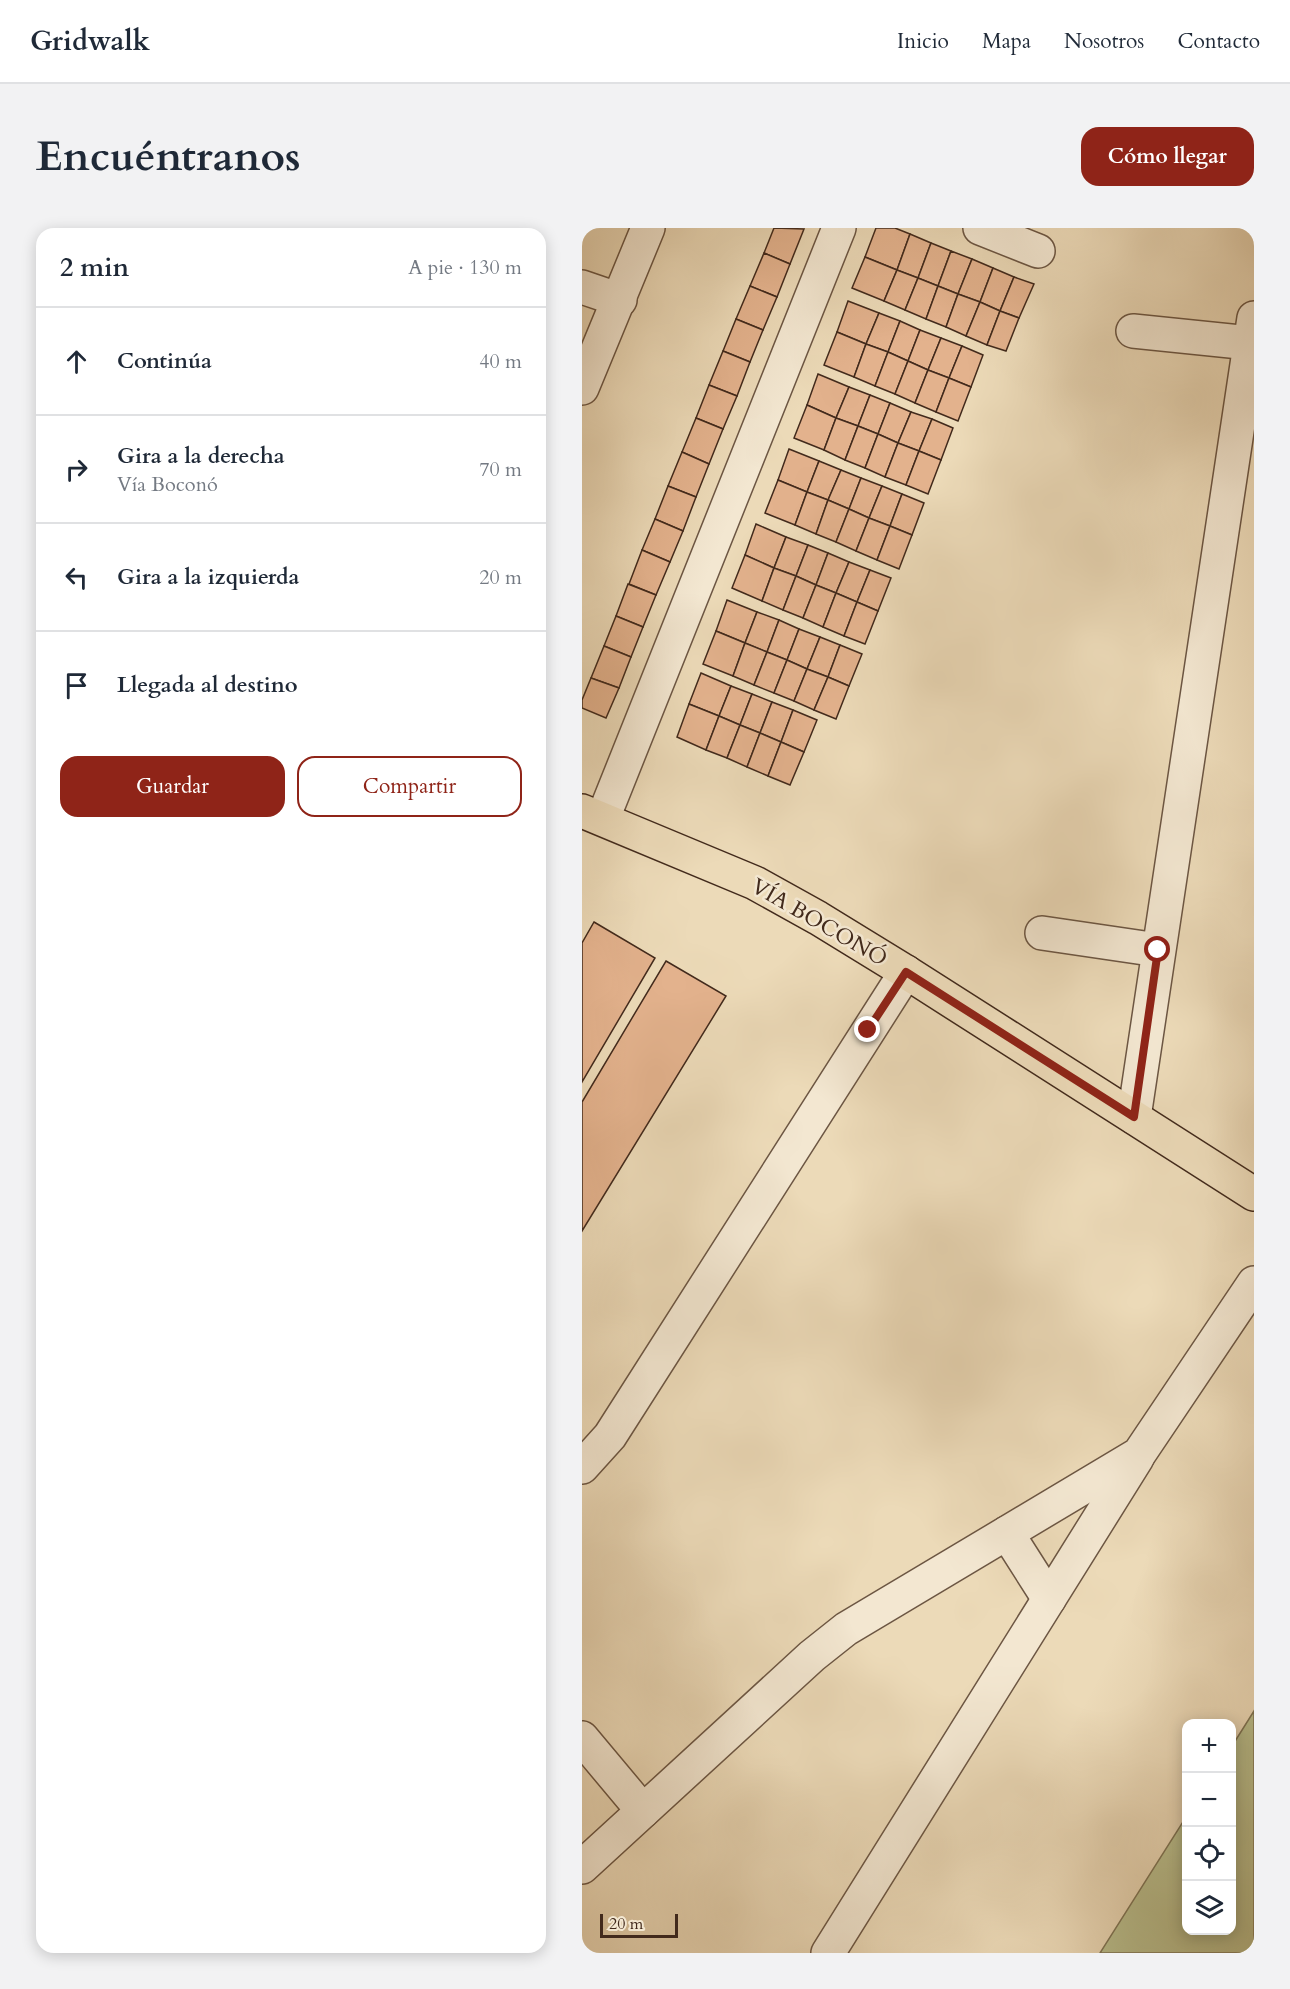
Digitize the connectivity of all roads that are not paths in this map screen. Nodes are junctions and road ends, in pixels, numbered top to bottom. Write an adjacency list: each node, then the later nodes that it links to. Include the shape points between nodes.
1 (648, 228): 6 (street)
2 (839, 228): 10 (street)
3 (980, 228): 4 (street)
4 (1038, 251)
5 (582, 287): 6 (street)
6 (620, 300): 9 (street)
7 (1252, 330): 8 (street); 12 (street)
8 (1133, 331)
9 (582, 388)
10 (593, 815): 13 (main road, VÍA BOCONÓ, via 755,884)
11 (1042, 933): 12 (street)
12 (1158, 950): 14 (street)
13 (906, 972): 14 (main road, VÍA BOCONÓ); 18 (street, via 610,1436)
14 (1134, 1117): 15 (main road, VÍA BOCONÓ)
15 (1254, 1194)
16 (1254, 1283): 17 (street)
17 (1139, 1454): 19 (street); 20 (street)
18 (582, 1467)
19 (1007, 1533): 20 (street); 22 (street, via 846,1629)
20 (1049, 1599): 24 (street)
21 (582, 1738): 22 (street)
22 (643, 1811): 23 (street)
23 (582, 1867)
24 (828, 1953)

